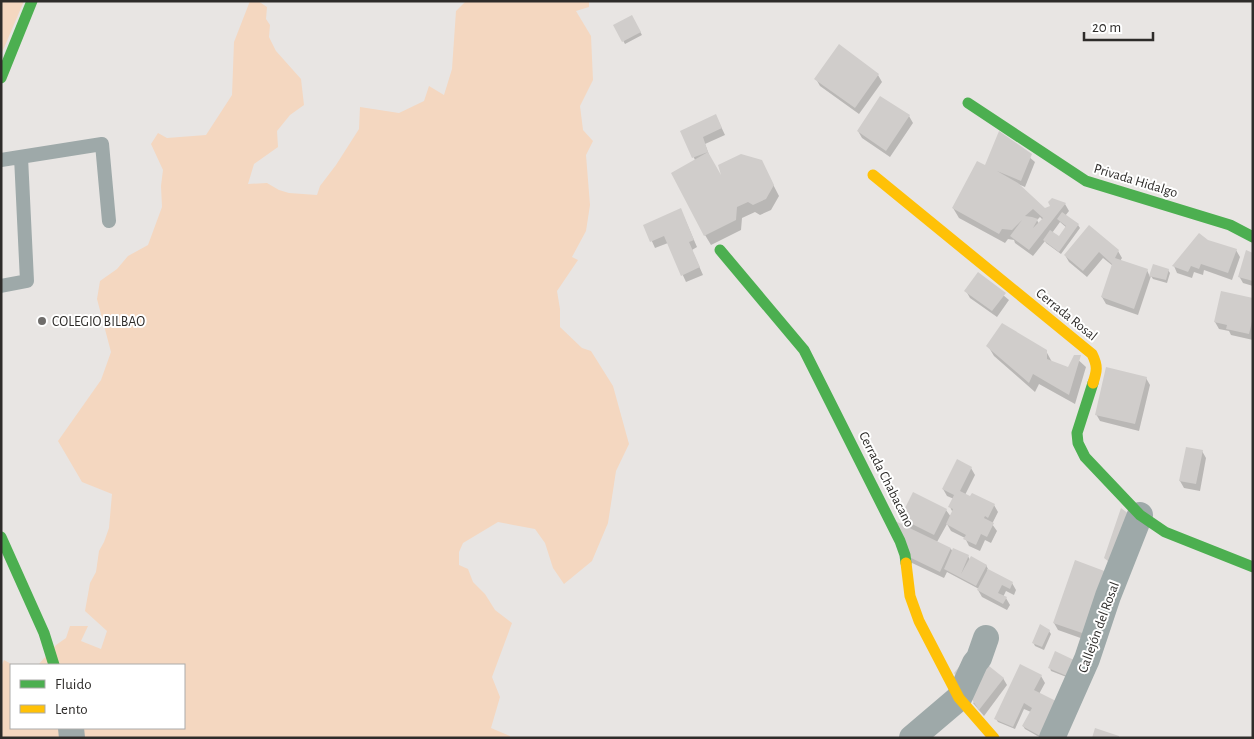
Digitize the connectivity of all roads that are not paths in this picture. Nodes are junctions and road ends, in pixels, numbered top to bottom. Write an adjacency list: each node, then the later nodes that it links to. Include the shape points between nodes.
1 (32, 1): 2 (street)
2 (1, 78)
3 (968, 103): 8 (street, Privada Hidalgo, via 1086,181 1230,225)
4 (21, 157): 5 (lane); 7 (lane, via 102,144); 10 (lane, via 28,281)
5 (1, 160)
6 (873, 175): 11 (street, Cerrada Rosal, via 1092,354 1097,363 1096,374 1077,433 1078,443 1085,457)
7 (109, 221)
8 (1253, 237)
9 (720, 250): 16 (street, Cerrada Chabacano, via 804,350 900,541 918,621)
10 (1, 286)
11 (1140, 515): 13 (street, Cerrada Rosal, via 1165,532); 19 (street, Callejón del Rosal, via 1108,596 1088,659)
12 (1, 537): 15 (street, via 44,633)
13 (1253, 567)
14 (986, 638): 16 (street)
15 (54, 664)
16 (960, 698): 17 (street); 18 (street, Cerrada Chabacano)
17 (912, 738)
18 (994, 738)
19 (1052, 738)

